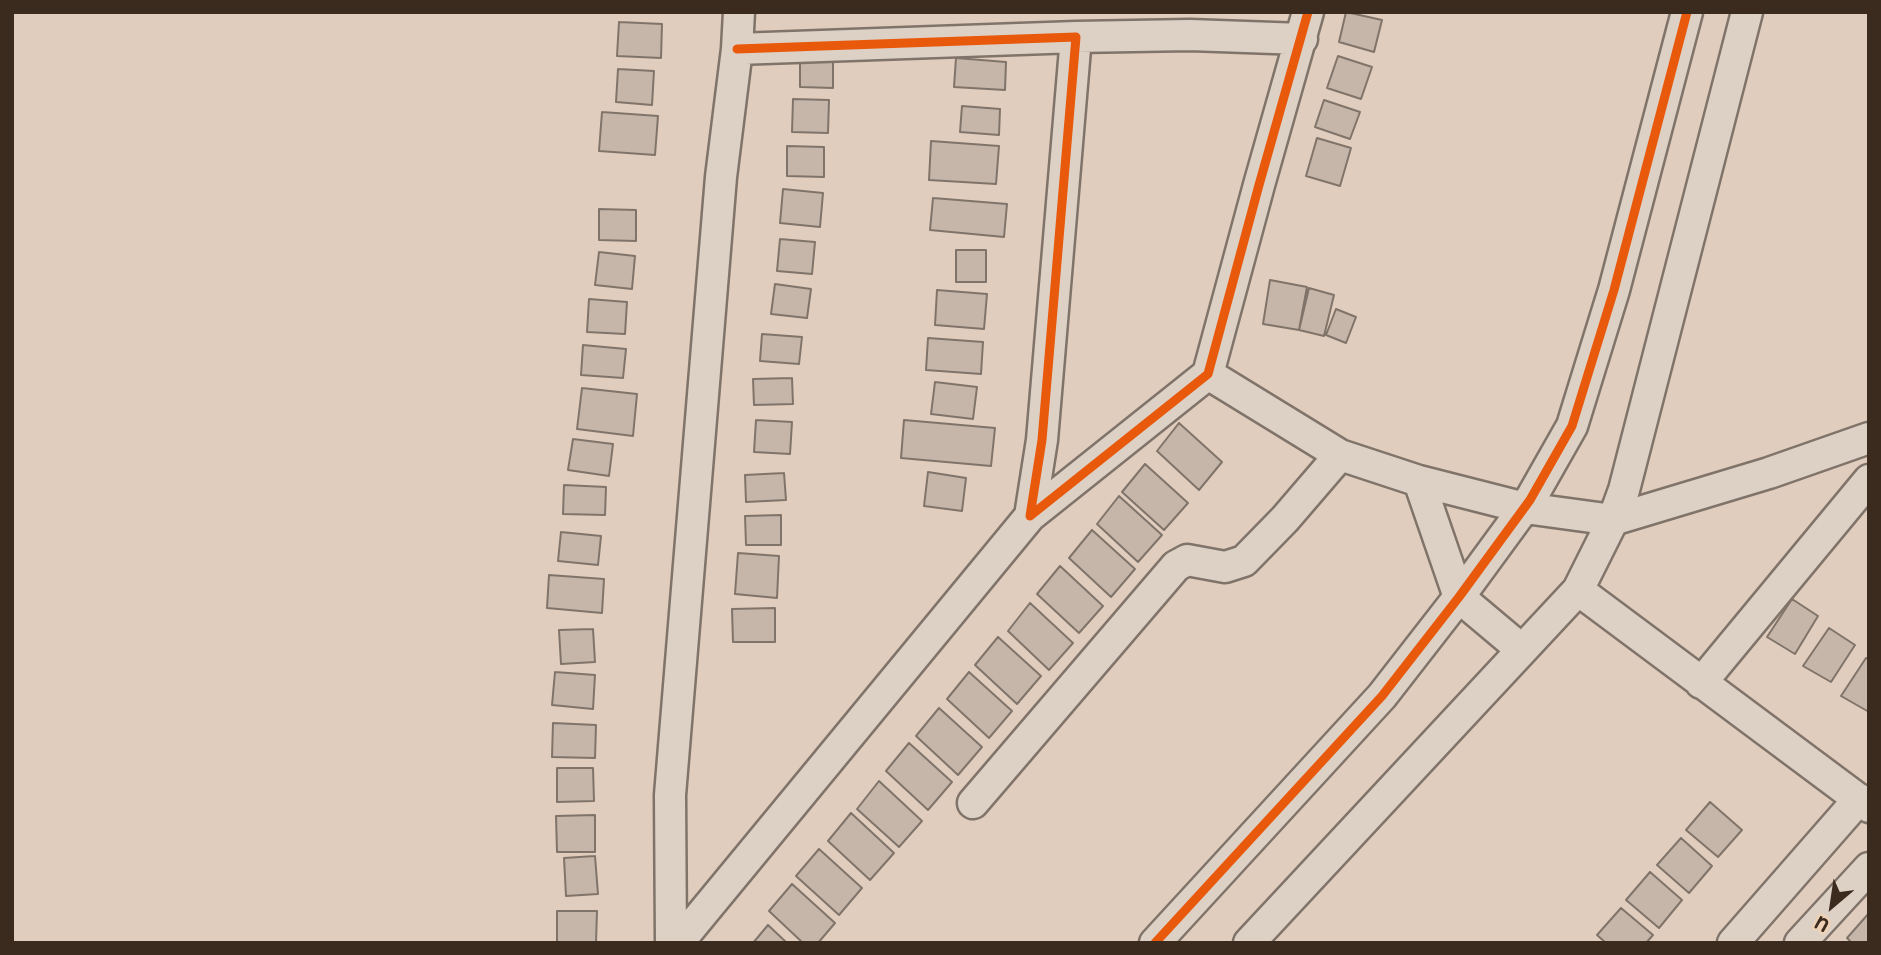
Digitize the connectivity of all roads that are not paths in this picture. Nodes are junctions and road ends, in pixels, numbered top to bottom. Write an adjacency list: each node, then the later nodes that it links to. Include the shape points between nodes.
1 (739, 12): 6 (street)
2 (1687, 12): 12 (street, via 1614,290 1572,426)
3 (1747, 12): 14 (street)
4 (1305, 26): 5 (street, via 1191,35); 7 (street)
5 (1076, 37): 6 (street); 13 (street, via 1042,440)
6 (737, 49): 22 (street, via 721,177 670,795)
7 (1208, 374): 9 (street); 13 (street)
8 (1869, 438): 14 (street)
9 (1340, 455): 11 (street); 19 (street, via 1244,561 1225,567 1187,560 1176,566)
10 (1869, 480): 18 (street)
11 (1419, 481): 12 (street); 16 (street)
12 (1525, 508): 14 (street); 16 (street)
13 (1030, 516): 23 (street)
14 (1613, 520): 15 (street)
15 (1578, 590): 17 (street); 18 (street)
16 (1459, 597): 17 (street); 24 (street, via 1382,696)
17 (1522, 650): 25 (street)
18 (1701, 683): 20 (street)
19 (973, 803)
20 (1864, 803): 26 (street)
21 (1869, 868): 27 (street)
22 (671, 943)
23 (678, 943)
24 (1155, 943)
25 (1249, 943)
26 (1733, 943)
27 (1800, 943)

